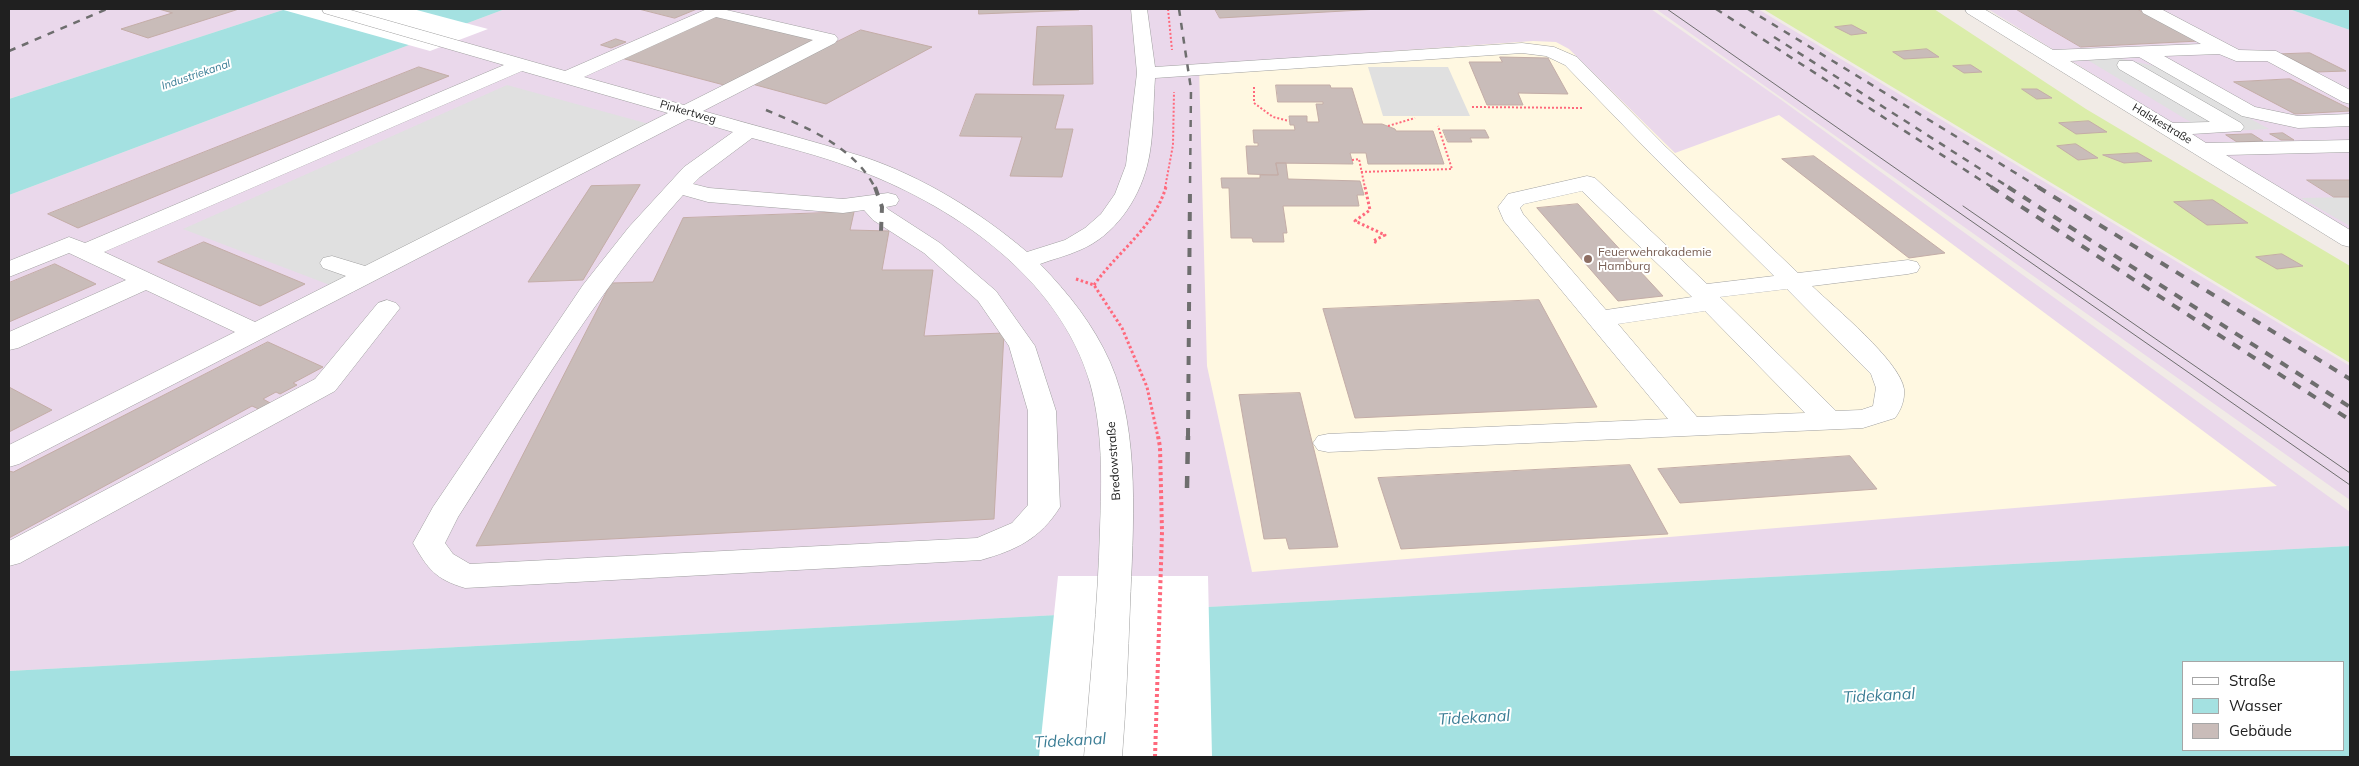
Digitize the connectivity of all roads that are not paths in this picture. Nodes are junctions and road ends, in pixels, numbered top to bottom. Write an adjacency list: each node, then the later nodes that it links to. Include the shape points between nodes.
1 (330, 9): 8 (street, Pinkertweg)
2 (1139, 9): 10 (street)
3 (1973, 9): 7 (street, Halskestraße)
4 (2149, 9): 5 (street)
5 (2222, 48): 6 (street); 14 (street, via 2236,56 2270,54)
6 (2143, 52): 7 (street); 16 (street, via 2249,112 2298,122)
7 (2051, 56): 17 (street, Halskestraße)
8 (522, 64): 11 (street, Pinkertweg); 12 (street)
9 (2126, 64): 17 (street, via 2234,127)
10 (1146, 73): 26 (street, via 1137,165 1126,194 1093,233); 31 (street, via 1534,48 1554,53 1571,61)
11 (568, 77): 15 (street, Pinkertweg); 15 (street, via 714,12 829,39)
12 (464, 89): 13 (street); 25 (street)
13 (493, 98)
14 (2350, 98)
15 (689, 112): 18 (street, Pinkertweg); 30 (street)
16 (2350, 120)
17 (2171, 129): 20 (street, Halskestraße)
18 (750, 130): 21 (street, via 692,172); 22 (street, Pinkertweg, via 857,162)
19 (2350, 146): 20 (street)
20 (2204, 149): 24 (street, Halskestraße)
21 (678, 187): 23 (street, via 746,198 843,206); 23 (street, via 637,232 592,290 444,515 429,543 441,562 466,576 981,549 1023,531 1044,507 1042,411 1022,346 986,296 932,248)
22 (916, 189): 23 (street); 26 (street, Pinkertweg, via 982,229)
23 (871, 204)
24 (2350, 240)
25 (84, 252): 29 (street, via 69,244); 32 (street)
26 (1026, 262): 43 (street, Bredowstraße, via 1078,326 1097,363 1114,427 1117,494 1115,576)
27 (332, 263): 30 (street)
28 (1908, 267): 31 (street)
29 (9, 270)
30 (366, 275): 36 (street)
31 (1793, 280): 33 (street); 38 (street, via 1882,369 1890,385 1892,399 1885,412 1863,419)
32 (145, 281): 36 (street); 37 (street)
33 (1706, 297): 35 (street); 35 (street, via 1587,183 1516,199 1509,207 1512,216); 38 (street)
34 (386, 308): 42 (street, via 325,384)
35 (1600, 319): 39 (street)
36 (255, 332): 41 (street)
37 (9, 342)
38 (1829, 422): 39 (street)
39 (1690, 428): 40 (street)
40 (1328, 443)
41 (9, 456)
42 (9, 555)
43 (1104, 757)

